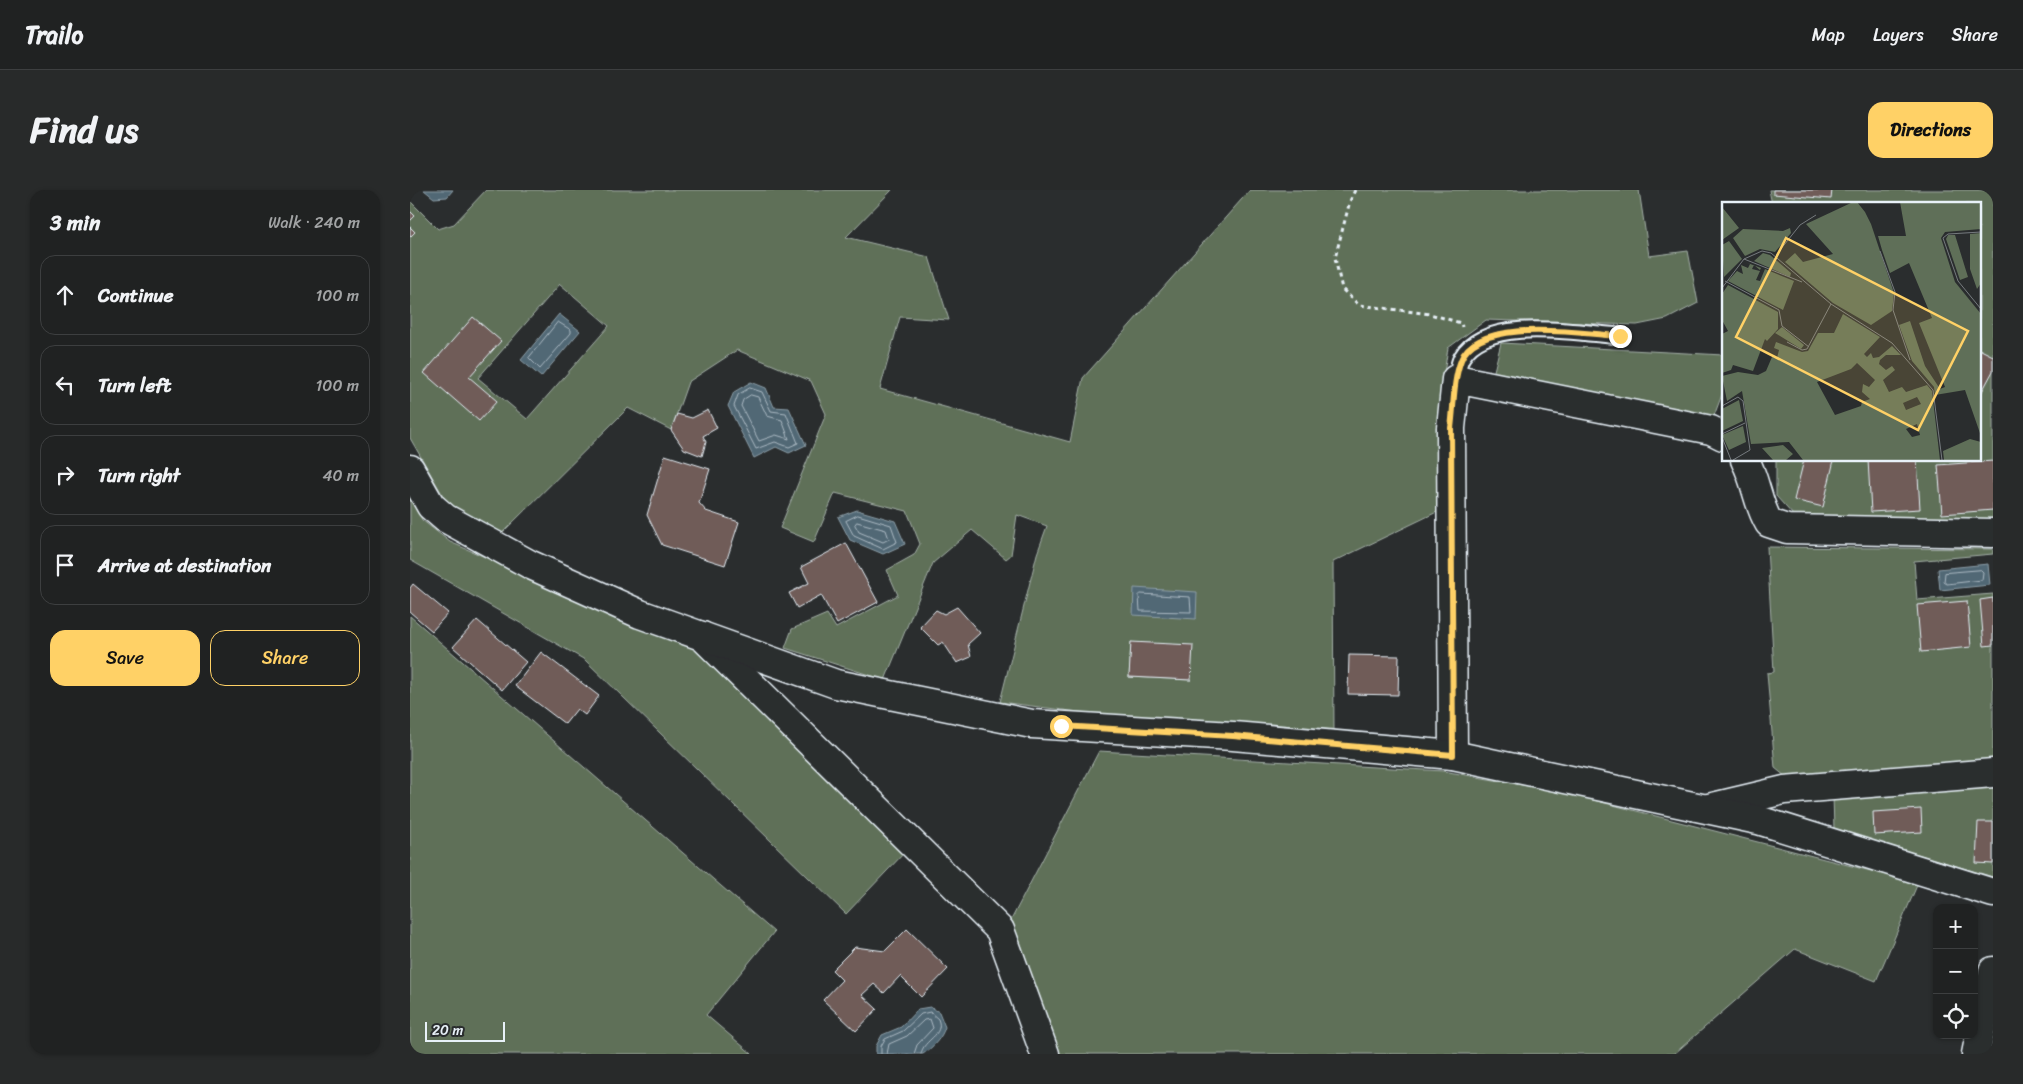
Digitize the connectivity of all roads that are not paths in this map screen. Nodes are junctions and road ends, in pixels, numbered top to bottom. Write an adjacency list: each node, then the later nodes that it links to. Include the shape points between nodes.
1 (1620, 336): 2 (lane, via 1530,330 1494,333 1471,346 1461,358)
2 (1456, 380): 3 (street, via 1711,430); 8 (street, via 1451,428)
3 (1722, 436)
4 (1746, 461): 6 (street, via 1761,509 1769,523 1778,526)
5 (410, 469): 7 (street, via 431,506 452,522 539,568 640,614)
6 (1993, 533)
7 (702, 636): 8 (street, via 836,684 1032,724 1233,736); 13 (street, via 1000,930)
8 (1453, 755): 10 (street)
9 (1993, 773): 10 (street, via 1784,790)
10 (1708, 808): 11 (street, via 1758,820)
11 (1993, 893)
12 (1993, 971): 14 (street)
13 (1045, 1054)
14 (1976, 1054)

